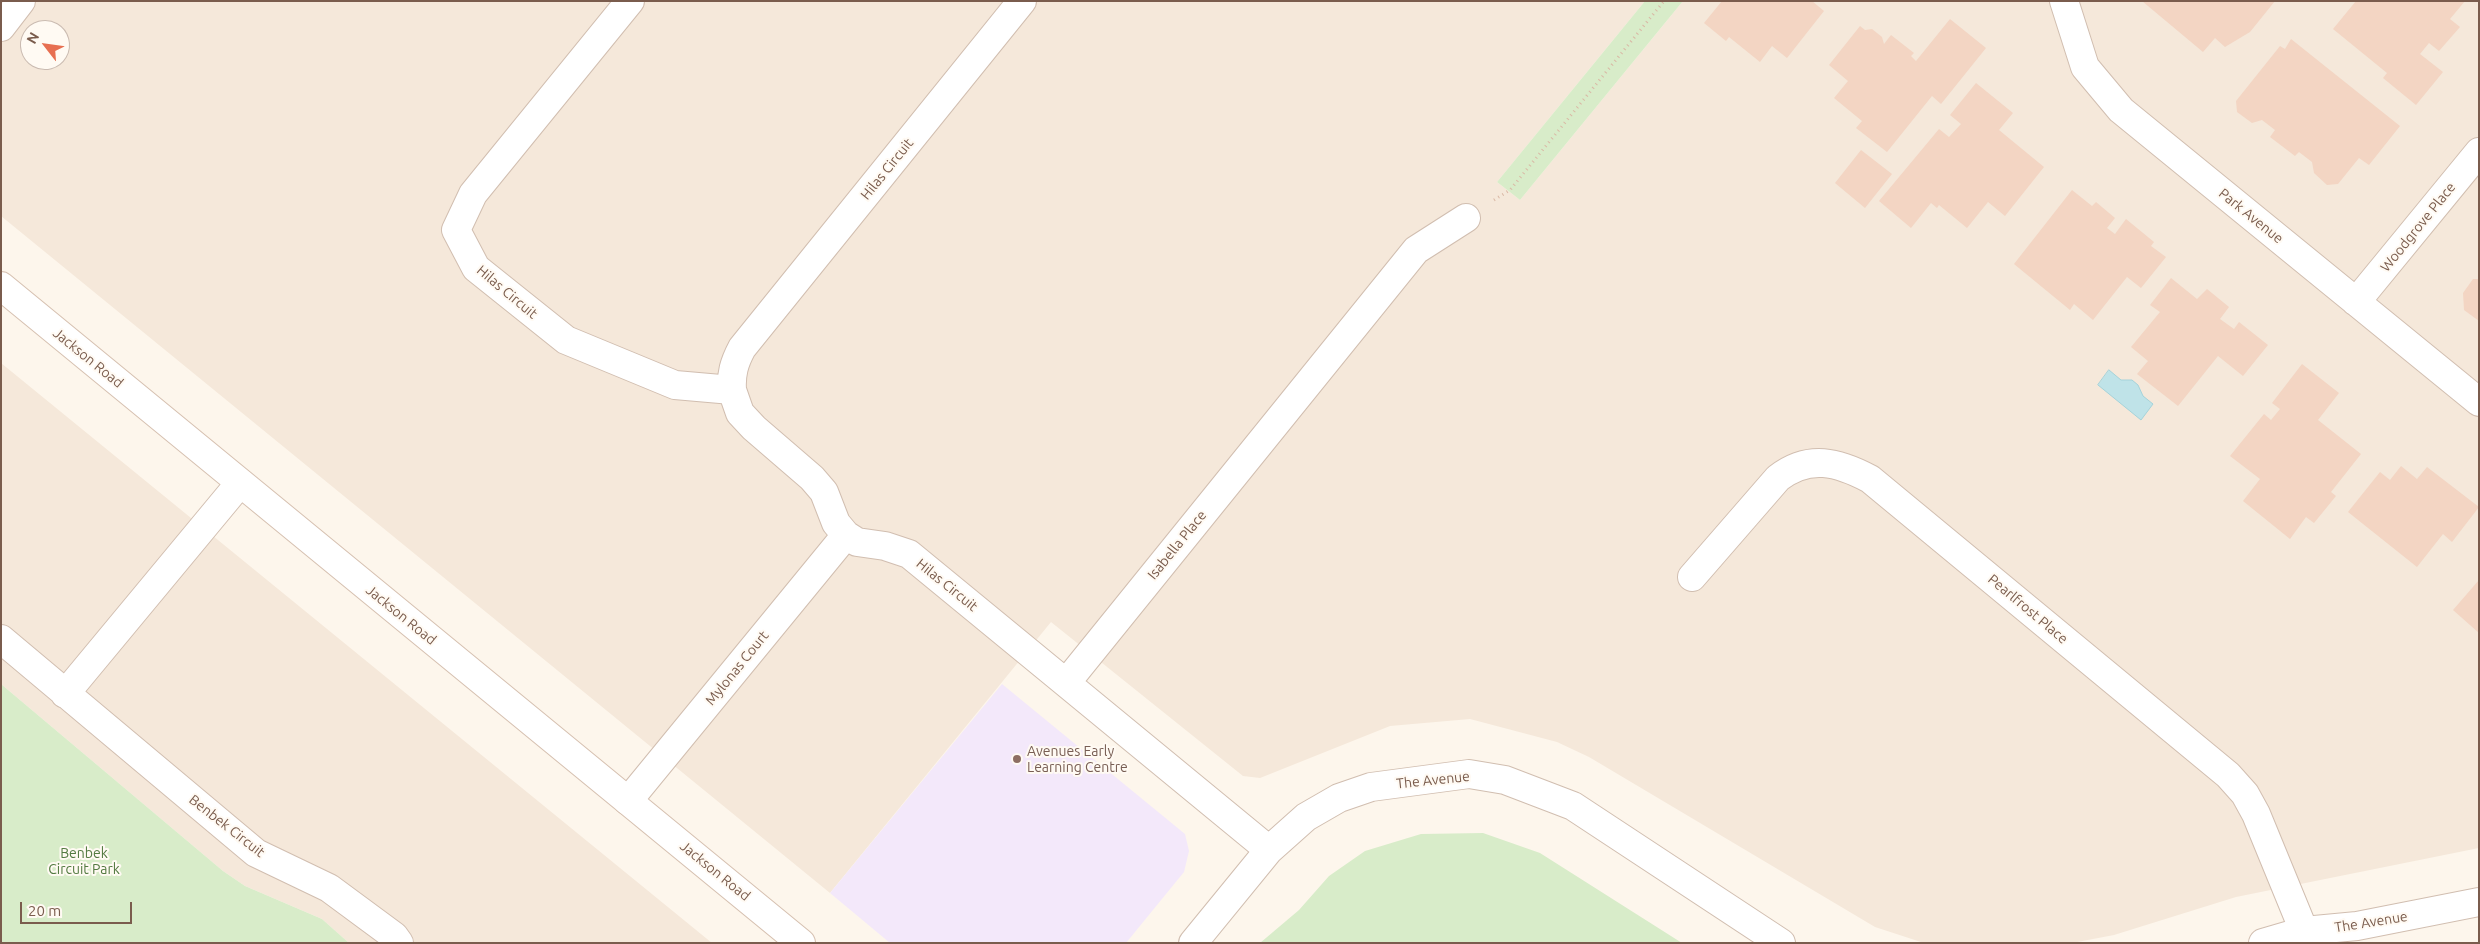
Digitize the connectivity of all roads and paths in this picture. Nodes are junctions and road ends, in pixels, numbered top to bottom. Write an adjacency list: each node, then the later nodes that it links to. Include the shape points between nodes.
1 (21, 1): 6 (street)
2 (630, 1): 11 (street, Hilas Circuit, via 473,194 456,230 476,268 566,340 675,385)
3 (1022, 1): 11 (street, Hilas Circuit, via 742,348 731,376)
4 (1664, 1): 8 (path, via 1510,190)
5 (2064, 1): 10 (street, Park Avenue, via 2085,67 2121,110)
6 (1, 27)
7 (2479, 152): 10 (street, Woodgrove Place)
8 (1466, 218): 17 (street, Isabella Place, via 1416,250)
9 (1, 286): 13 (street, Jackson Road)
10 (2356, 302): 12 (street, Park Avenue)
11 (732, 390): 14 (street, Hilas Circuit, via 740,413 824,492 836,524)
12 (2479, 402)
13 (240, 483): 18 (street); 19 (street, Jackson Road)
14 (846, 536): 17 (street, Hilas Circuit, via 856,542 885,546 909,554); 19 (street, Mylonas Court)
15 (1692, 577): 22 (street, Pearlfrost Place, via 1778,478 1791,468 1807,463 1828,464 1870,479 2228,775 2246,794 2256,814)
16 (1, 639): 18 (street, Benbek Circuit)
17 (1066, 683): 20 (street)
18 (65, 694): 23 (street, Benbek Circuit, via 256,852 329,888)
19 (628, 800): 24 (street, Jackson Road)
20 (1269, 850): 25 (street, The Avenue); 26 (street, The Avenue, via 1306,817 1339,798 1371,787 1469,774 1505,780 1573,806)
21 (2479, 902): 22 (street, The Avenue, via 2357,926)
22 (2304, 931): 27 (street, The Avenue)
23 (399, 943)
24 (801, 943)
25 (1193, 943)
26 (1781, 943)
27 (2263, 943)

